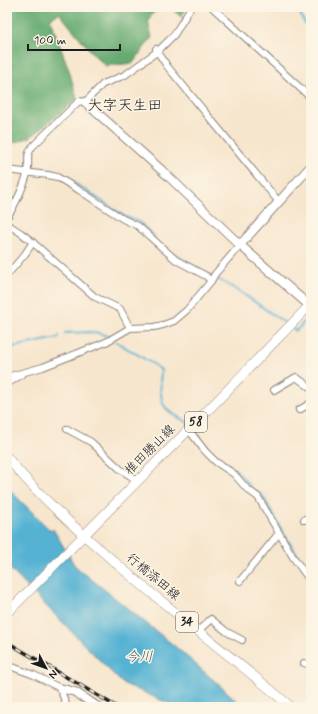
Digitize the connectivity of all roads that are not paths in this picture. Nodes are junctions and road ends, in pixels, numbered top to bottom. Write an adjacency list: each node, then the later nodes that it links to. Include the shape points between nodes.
1 (191, 7): 3 (street, via 174,35)
2 (212, 7): 4 (street)
3 (157, 50): 5 (street, via 129,72 103,84); 9 (street, via 166,66)
4 (311, 98)
5 (85, 102): 8 (street, via 79,101 32,147 28,152); 13 (street)
6 (311, 166): 9 (street)
7 (7, 170): 8 (street)
8 (27, 172): 10 (street); 15 (street, via 57,177 138,226 176,260)
9 (279, 202): 13 (street)
10 (7, 217)
11 (7, 224): 12 (street)
12 (33, 242): 14 (street); 17 (street, via 95,297 120,309)
13 (240, 245): 15 (street); 16 (street)
14 (7, 275)
15 (211, 281): 17 (street, via 187,310 174,321 154,327)
16 (311, 305): 26 (main road, 椎田勝山線 / 58)
17 (130, 328): 18 (street, via 106,342)
18 (26, 372): 19 (street); 20 (street)
19 (8, 375)
20 (7, 384)
21 (311, 388): 22 (street, via 296,377)
22 (274, 390)
23 (311, 403): 24 (street)
24 (299, 410)
25 (67, 428): 28 (street, via 91,442 120,469)
26 (188, 429): 28 (main road, 椎田勝山線 / 58); 31 (street, via 216,462 234,474 258,497)
27 (7, 457): 32 (main road, 行橋添田線 / 34)
28 (138, 481): 32 (main road, 椎田勝山線 / 58)
29 (311, 514): 30 (street)
30 (304, 520)
31 (279, 533): 33 (street); 34 (street)
32 (81, 537): 35 (main road, 椎田勝山線 / 58); 36 (main road, 行橋添田線 / 34)
33 (240, 582)
34 (311, 582)
35 (7, 613)
36 (198, 631): 37 (street, via 211,619); 44 (main road, 行橋添田線 / 34)
37 (242, 640)
38 (304, 663): 40 (street)
39 (7, 665): 41 (street)
40 (311, 665)
41 (60, 688): 42 (street); 43 (street, via 75,692)
42 (67, 707)
43 (98, 707)
44 (291, 707)

